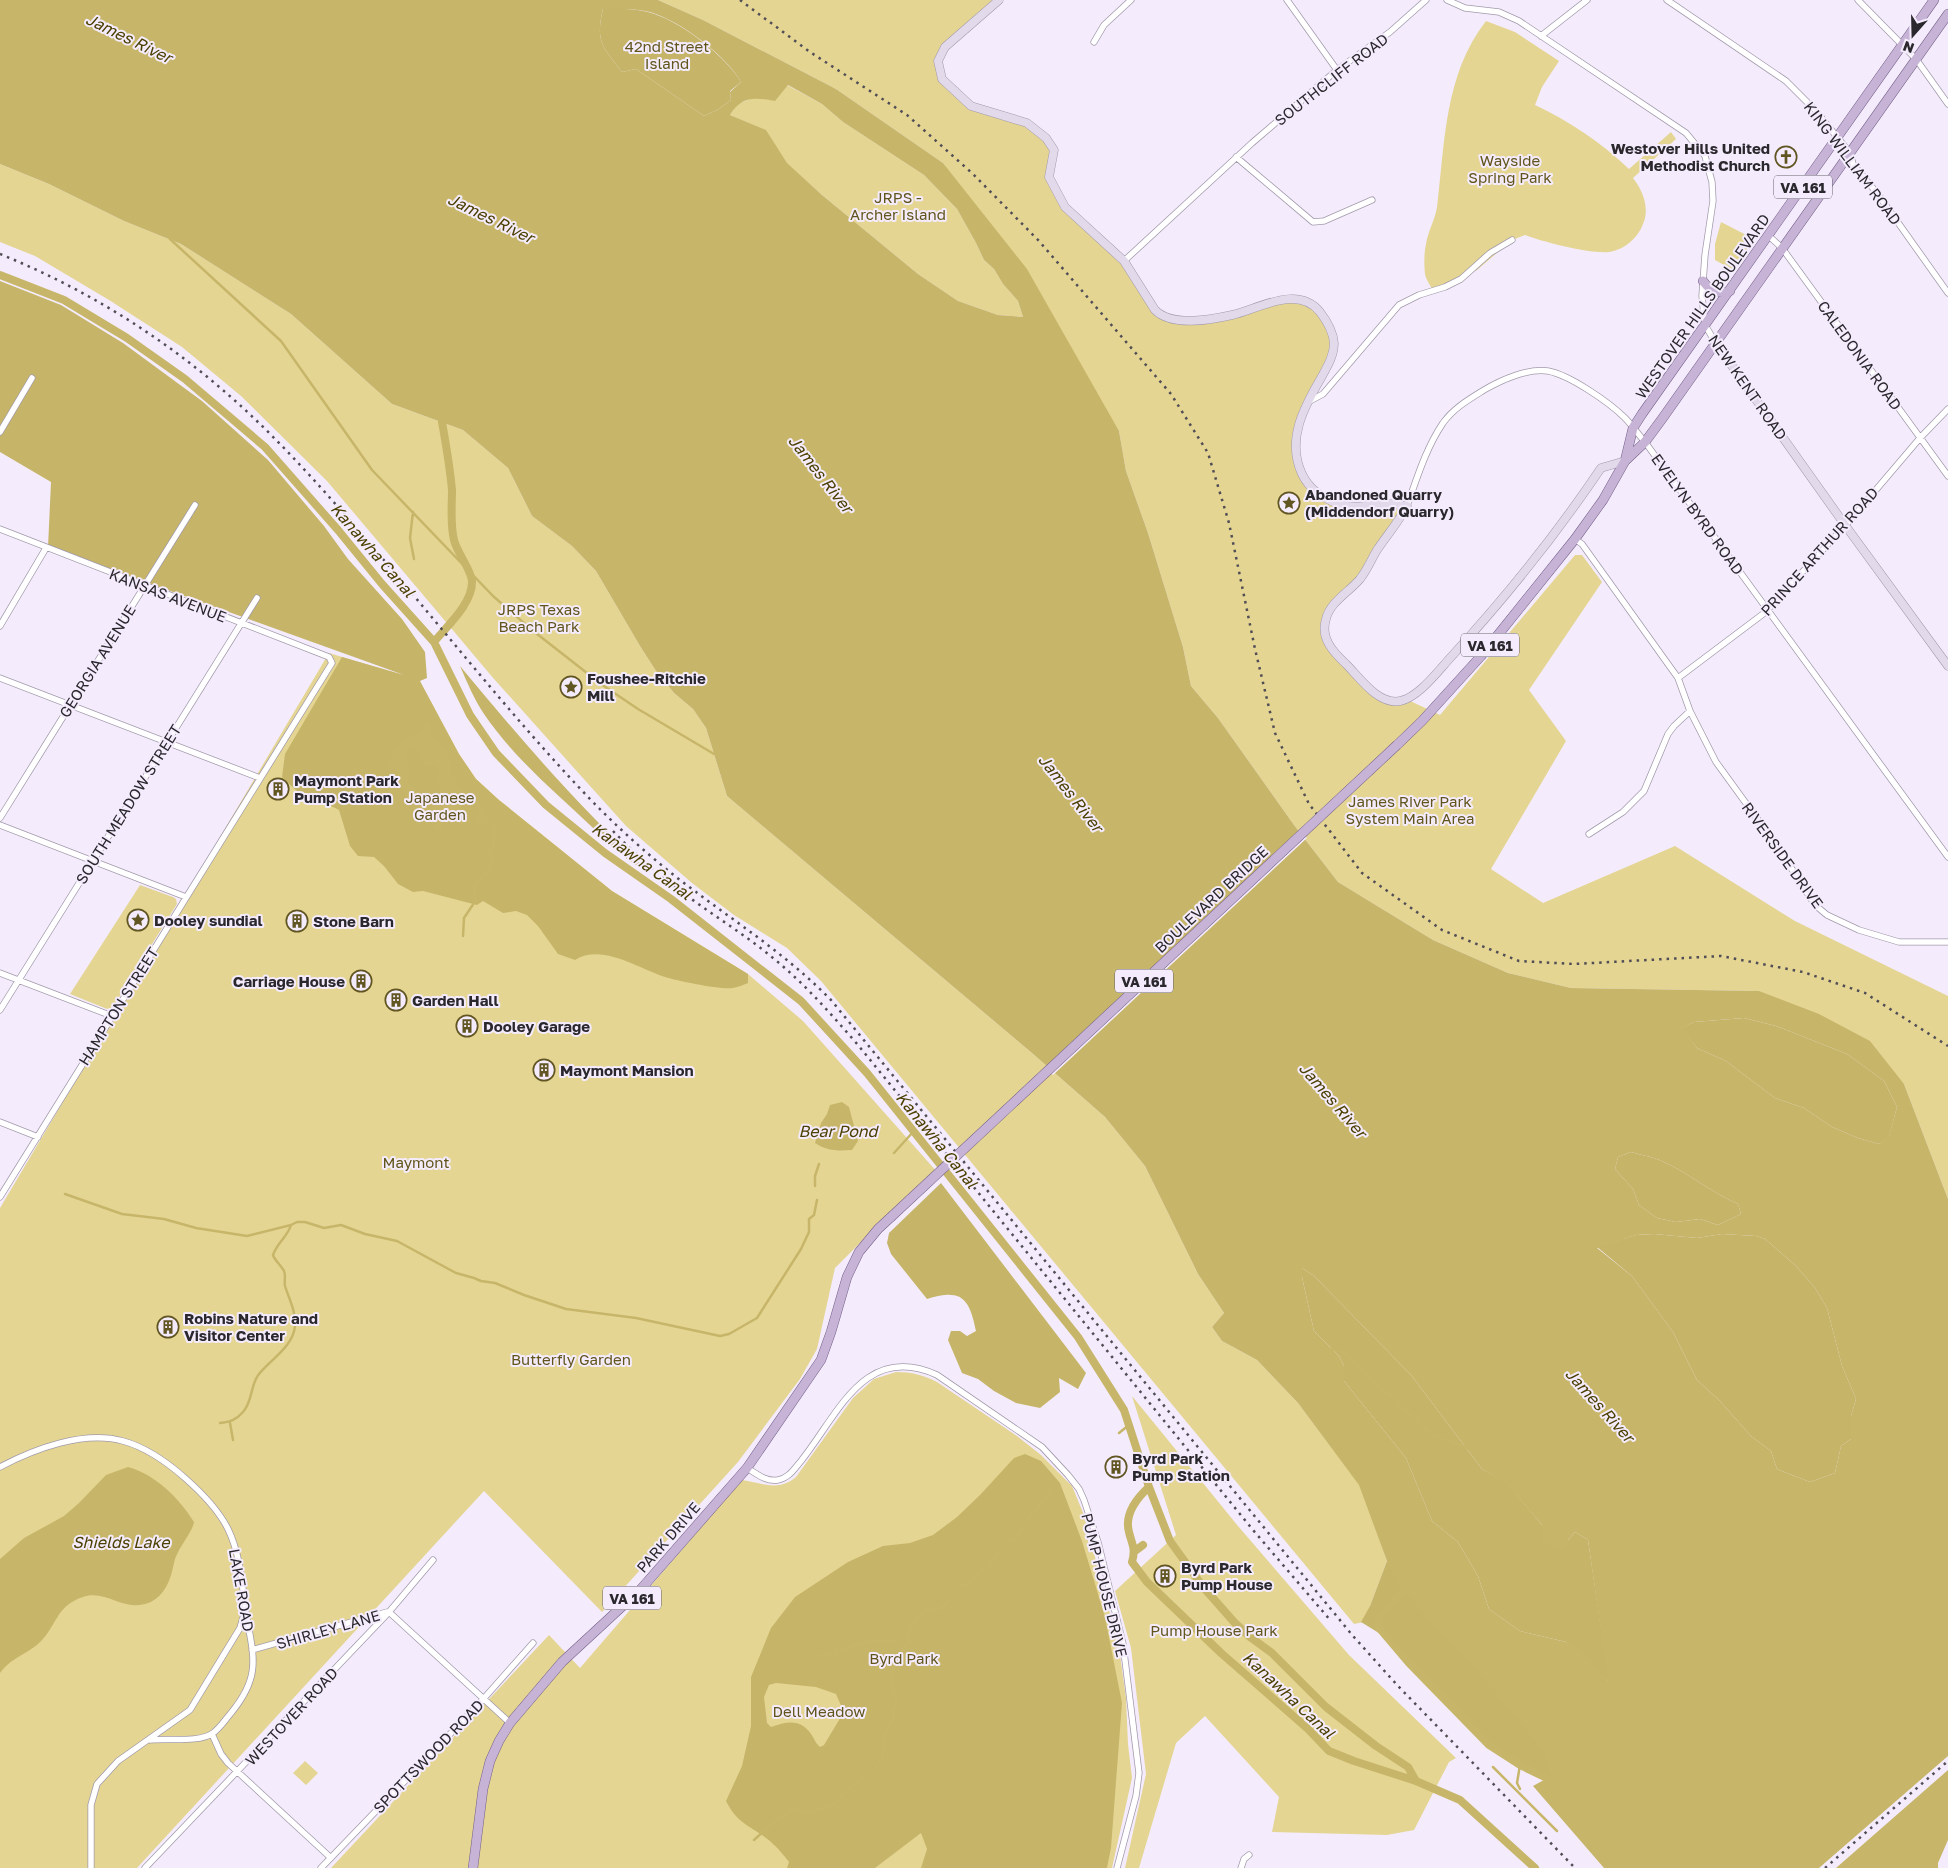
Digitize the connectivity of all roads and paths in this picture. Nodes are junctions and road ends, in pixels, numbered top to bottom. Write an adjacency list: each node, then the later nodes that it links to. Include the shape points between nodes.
1 (999, 0): 24 (street, via 945,47 938,61 942,79 971,106 1028,123 1046,138 1054,150 1049,177 1065,207)
2 (1131, 0): 12 (street, via 1104,25)
3 (1287, 0): 15 (street)
4 (1426, 0): 15 (street, SOUTHCLIFF ROAD, via 1390,32)
5 (1447, 0): 11 (street, NEW KENT ROAD, via 1465,8 1498,12)
6 (1587, 0): 11 (street)
7 (1667, 0): 17 (street, KING WILLIAM ROAD, via 1786,81)
8 (1858, 0): 13 (street)
9 (1934, 0): 13 (main road, WESTOVER HILLS BOULEVARD / VA 161)
10 (1948, 14): 14 (main road, WESTOVER HILLS BOULEVARD / VA 161)
11 (1541, 36): 25 (street, NEW KENT ROAD, via 1686,132 1705,156 1713,201)
12 (1094, 42)
13 (1903, 45): 14 (street); 17 (main road, WESTOVER HILLS BOULEVARD / VA 161)
14 (1916, 59): 16 (street); 18 (main road, WESTOVER HILLS BOULEVARD / VA 161)
15 (1337, 70): 19 (street, SOUTHCLIFF ROAD)
16 (1948, 104)
17 (1837, 138): 18 (street, KING WILLIAM ROAD); 21 (main road, WESTOVER HILLS BOULEVARD / VA 161)
18 (1850, 154): 23 (main road, WESTOVER HILLS BOULEVARD / VA 161); 27 (street, KING WILLIAM ROAD, via 1853,164)
19 (1236, 157): 20 (street, via 1314,222 1324,221); 24 (street, SOUTHCLIFF ROAD)
20 (1372, 200)
21 (1769, 236): 23 (street, CALEDONIA ROAD); 26 (main road, WESTOVER HILLS BOULEVARD / VA 161)
22 (1512, 240): 31 (street, via 1490,253 1461,279 1399,305 1323,394)
23 (1782, 248): 29 (main road, WESTOVER HILLS BOULEVARD / VA 161); 35 (street, CALEDONIA ROAD)
24 (1124, 261): 31 (street, via 1155,310 1171,320 1232,315 1281,300 1302,300 1318,310 1329,324 1334,343 1331,361)
25 (1703, 281): 26 (main road, via 1713,291); 28 (street, NEW KENT ROAD)
26 (1730, 291): 28 (main road, WESTOVER HILLS BOULEVARD / VA 161)
27 (1948, 293)
28 (1705, 325): 29 (street, NEW KENT ROAD); 33 (main road, WESTOVER HILLS BOULEVARD / VA 161)
29 (1715, 342): 36 (main road, WESTOVER HILLS BOULEVARD / VA 161); 41 (street, NEW KENT ROAD)
30 (32, 378): 34 (street)
31 (1308, 402): 40 (street, via 1296,434 1295,454 1312,488 1331,501 1349,506)
32 (1948, 409): 35 (street, PRINCE ARTHUR ROAD)
33 (1633, 428): 36 (street, EVELYN BYRD ROAD); 37 (main road, WESTOVER HILLS BOULEVARD / VA 161); 40 (street, EVELYN BYRD ROAD, via 1590,391 1564,376 1548,371 1531,372 1493,384 1452,411 1443,423 1428,449)
34 (0, 432)
35 (1920, 438): 38 (street, CALEDONIA ROAD); 41 (street, PRINCE ARTHUR ROAD)
36 (1645, 442): 37 (main road, WESTOVER HILLS BOULEVARD / VA 161); 47 (street, EVELYN BYRD ROAD)
37 (1625, 461): 40 (street, WESTOVER HILLS BOULEVARD, via 1601,468 1576,506 1470,637 1421,688 1406,699 1393,701 1374,692 1330,647 1324,625 1330,609 1365,572); 43 (main road, WESTOVER HILLS BOULEVARD / VA 161, via 1603,500)
38 (1948, 476)
39 (195, 505): 45 (street, GEORGIA AVENUE)
40 (1407, 506)
41 (1845, 525): 47 (street, PRINCE ARTHUR ROAD); 51 (street, NEW KENT ROAD)
42 (0, 529): 44 (street, KANSAS AVENUE)
43 (1575, 539): 53 (street, RIVERSIDE DRIVE, via 1582,544); 57 (main road, WESTOVER HILLS BOULEVARD / VA 161, via 1481,656)
44 (46, 548): 45 (street, KANSAS AVENUE); 49 (street)
45 (145, 586): 48 (street, KANSAS AVENUE); 54 (street, GEORGIA AVENUE)
46 (257, 598): 48 (street, SOUTH MEADOW STREET)
47 (1768, 609): 53 (street, PRINCE ARTHUR ROAD); 62 (street, EVELYN BYRD ROAD)
48 (241, 623): 50 (street, KANSAS AVENUE, via 329,657); 56 (street, SOUTH MEADOW STREET)
49 (0, 626)
50 (332, 663): 58 (street, HAMPTON STREET)
51 (1948, 666)
52 (0, 678): 54 (street)
53 (1678, 678): 55 (street, RIVERSIDE DRIVE)
54 (70, 705): 56 (street); 59 (street, GEORGIA AVENUE)
55 (1690, 711): 61 (street, via 1668,734 1644,791 1623,812); 65 (street, RIVERSIDE DRIVE, via 1716,762 1815,905 1827,915 1859,930 1899,942)
56 (166, 742): 58 (street); 63 (street, SOUTH MEADOW STREET)
57 (1397, 745): 73 (main road, BOULEVARD BRIDGE / VA 161, bridge)
58 (260, 778): 64 (street, HAMPTON STREET)
59 (0, 818)
60 (0, 825): 63 (street)
61 (1589, 834)
62 (1948, 857)
63 (92, 862): 64 (street); 67 (street, SOUTH MEADOW STREET)
64 (186, 897): 69 (street, HAMPTON STREET)
65 (1948, 942)
66 (0, 973): 67 (street)
67 (19, 980): 68 (street, SOUTH MEADOW STREET); 69 (street)
68 (0, 1010)
69 (112, 1016): 71 (street, HAMPTON STREET)
70 (0, 1122): 71 (street)
71 (38, 1137): 72 (street, HAMPTON STREET)
72 (0, 1197)
73 (891, 1217): 75 (main road, PARK DRIVE / VA 161, via 859,1252 847,1277 821,1360)
74 (0, 1467): 77 (street, LAKE ROAD, via 25,1454 76,1440 114,1439 148,1452 179,1472 207,1498 228,1529 238,1555)
75 (747, 1468): 82 (main road, PARK DRIVE / VA 161, via 641,1590 562,1662); 92 (street, PUMP HOUSE DRIVE, via 769,1480 783,1479 859,1384 886,1369 911,1367 937,1374 1042,1447 1068,1475 1079,1489 1087,1508 1123,1644 1139,1774)
76 (433, 1560): 78 (street, WESTOVER ROAD)
77 (245, 1608): 80 (street, LAKE ROAD); 84 (street, via 240,1628 194,1704)
78 (389, 1612): 80 (street, SHIRLEY LANE); 81 (street, SHIRLEY LANE); 85 (street, WESTOVER ROAD)
79 (533, 1643): 81 (street, SPOTTSWOOD ROAD)
80 (252, 1650): 83 (street, LAKE ROAD, via 253,1673 245,1693)
81 (484, 1699): 82 (street, SHIRLEY LANE); 87 (street, SPOTTSWOOD ROAD)
82 (510, 1723): 91 (main road, PARK DRIVE / VA 161, via 490,1761)
83 (212, 1734): 84 (street, via 202,1738); 85 (street, via 221,1754)
84 (150, 1740): 88 (street, via 118,1761 97,1784 91,1805)
85 (238, 1771): 87 (street); 89 (street, WESTOVER ROAD)
86 (1249, 1855): 93 (street)
87 (331, 1858): 90 (street, SPOTTSWOOD ROAD)
88 (91, 1868)
89 (145, 1868)
90 (321, 1868)
91 (472, 1868)
92 (1117, 1868)
93 (1241, 1868)

